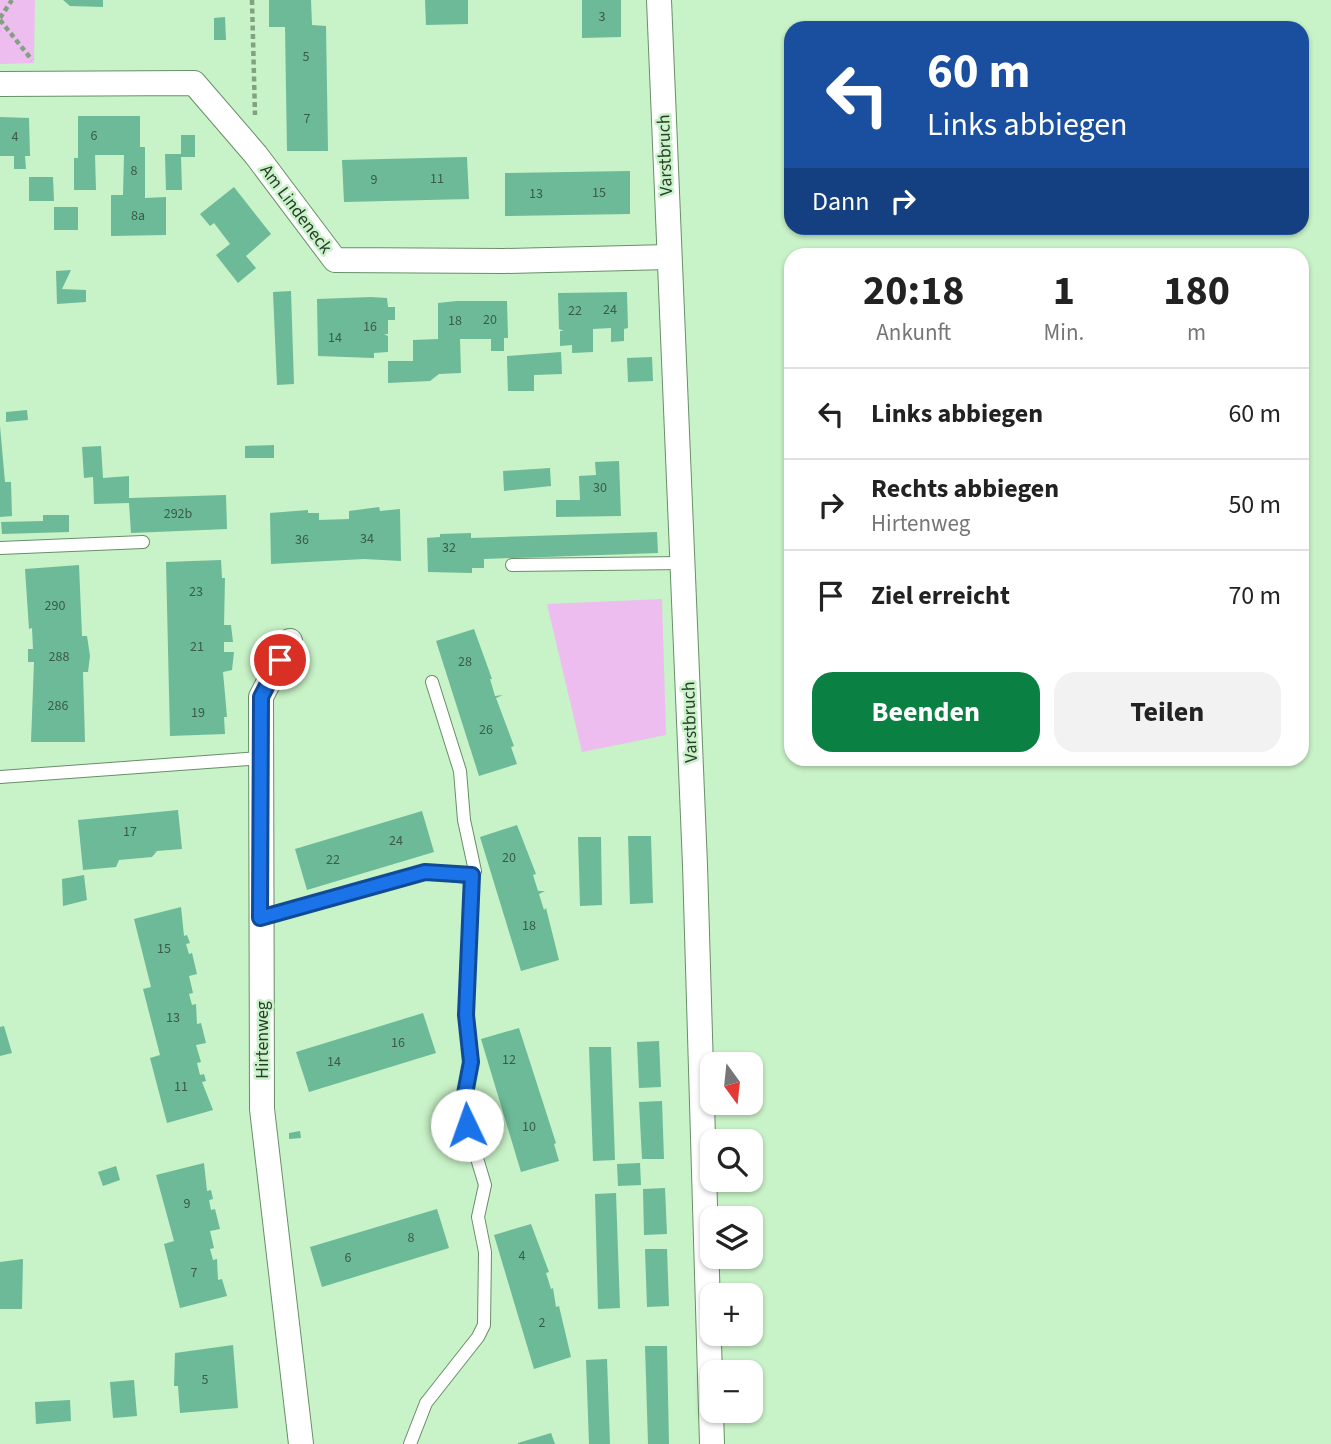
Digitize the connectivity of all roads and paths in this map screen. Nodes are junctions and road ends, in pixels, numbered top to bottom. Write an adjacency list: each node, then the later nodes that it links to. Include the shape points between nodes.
1 (12, 0): 4 (path)
2 (252, 0): 7 (path)
3 (659, 0): 8 (street, Varstbruch)
4 (0, 19): 6 (path)
5 (0, 84): 6 (street, Am Lindeneck)
6 (51, 84): 7 (street, Am Lindeneck, via 194,83)
7 (256, 155): 8 (street, Am Lindeneck, via 335,260)
8 (669, 257): 11 (street, Varstbruch)
9 (143, 542): 10 (lane)
10 (0, 548)
11 (684, 563): 12 (lane); 21 (street, Varstbruch)
12 (512, 565)
13 (290, 641): 15 (street, Hirtenweg, via 261,697)
14 (432, 681): 17 (lane, via 462,781)
15 (261, 758): 16 (lane); 18 (street, Hirtenweg)
16 (0, 777)
17 (472, 875): 18 (lane, via 425,872); 20 (lane, via 466,1015 471,1062 464,1099 485,1185 478,1216 485,1252 484,1325 426,1403)
18 (260, 918): 19 (street, Hirtenweg, via 262,1109)
19 (302, 1444)
20 (410, 1444)
21 (712, 1444)

